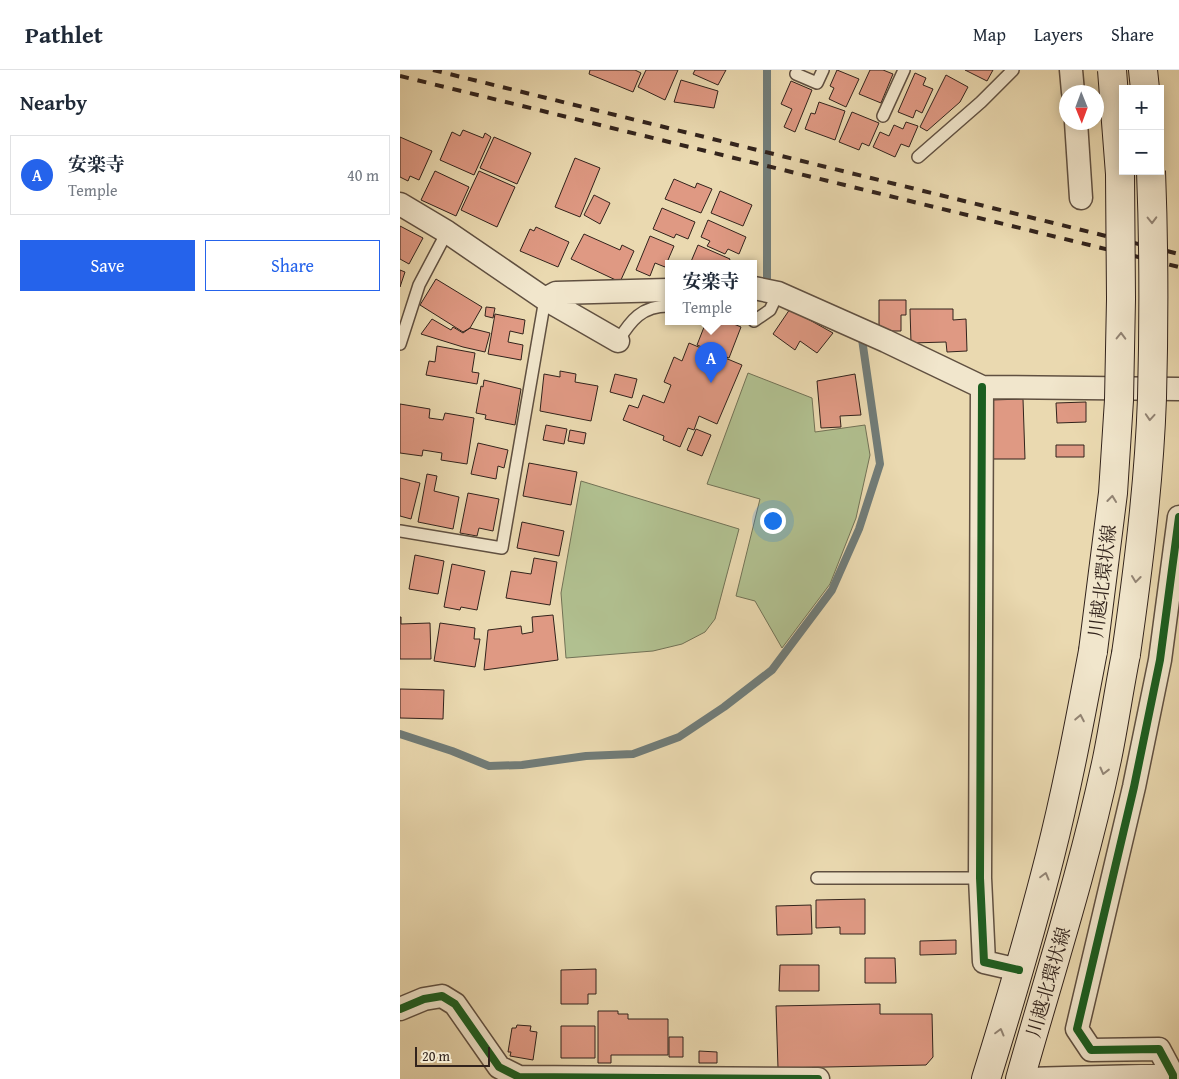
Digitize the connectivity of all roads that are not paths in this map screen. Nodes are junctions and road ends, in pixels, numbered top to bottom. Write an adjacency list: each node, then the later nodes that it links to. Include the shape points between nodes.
1 (823, 70): 7 (lane, via 817,83)
2 (904, 70): 10 (lane)
3 (1013, 70): 12 (lane)
4 (1071, 70): 8 (street)
5 (1112, 70): 31 (main road, 川越北環状線, one-way to 5, bridge, via 1073,754 1093,651 1113,493 1120,400 1121,299 1120,174)
6 (1143, 70): 9 (main road)
7 (796, 74)
8 (1072, 85)
9 (1145, 85)
10 (884, 116)
11 (1077, 130): 14 (street)
12 (918, 157)
13 (1151, 175): 37 (main road, 川越北環状線, one-way to 37, bridge, via 1152,400 1145,495 1126,654 1083,857)
14 (1081, 198)
15 (400, 204): 16 (street)
16 (447, 232): 20 (street); 24 (lane, via 418,286)
17 (757, 288): 19 (street)
18 (665, 290): 20 (street, via 556,293)
19 (778, 292): 22 (lane, via 770,310); 25 (street)
20 (545, 299): 23 (street); 28 (lane, via 502,548)
21 (665, 306): 23 (lane, via 641,313)
22 (757, 319)
23 (618, 341)
24 (400, 344)
25 (982, 387): 26 (street); 30 (street)
26 (1179, 389)
27 (1179, 517): 33 (street, via 1160,660 1130,806 1077,1029 1091,1050 1159,1049)
28 (400, 531)
29 (817, 878): 30 (lane)
30 (980, 878): 31 (street, via 984,962)
31 (1019, 970): 36 (main road, 川越北環状線, one-way to 31)
32 (400, 1009): 34 (street, via 442,996 454,1004 499,1067 519,1077)
33 (1175, 1076): 38 (street)
34 (545, 1078): 35 (street)
35 (818, 1079)
36 (986, 1079)
37 (1020, 1079)
38 (1027, 1079)

